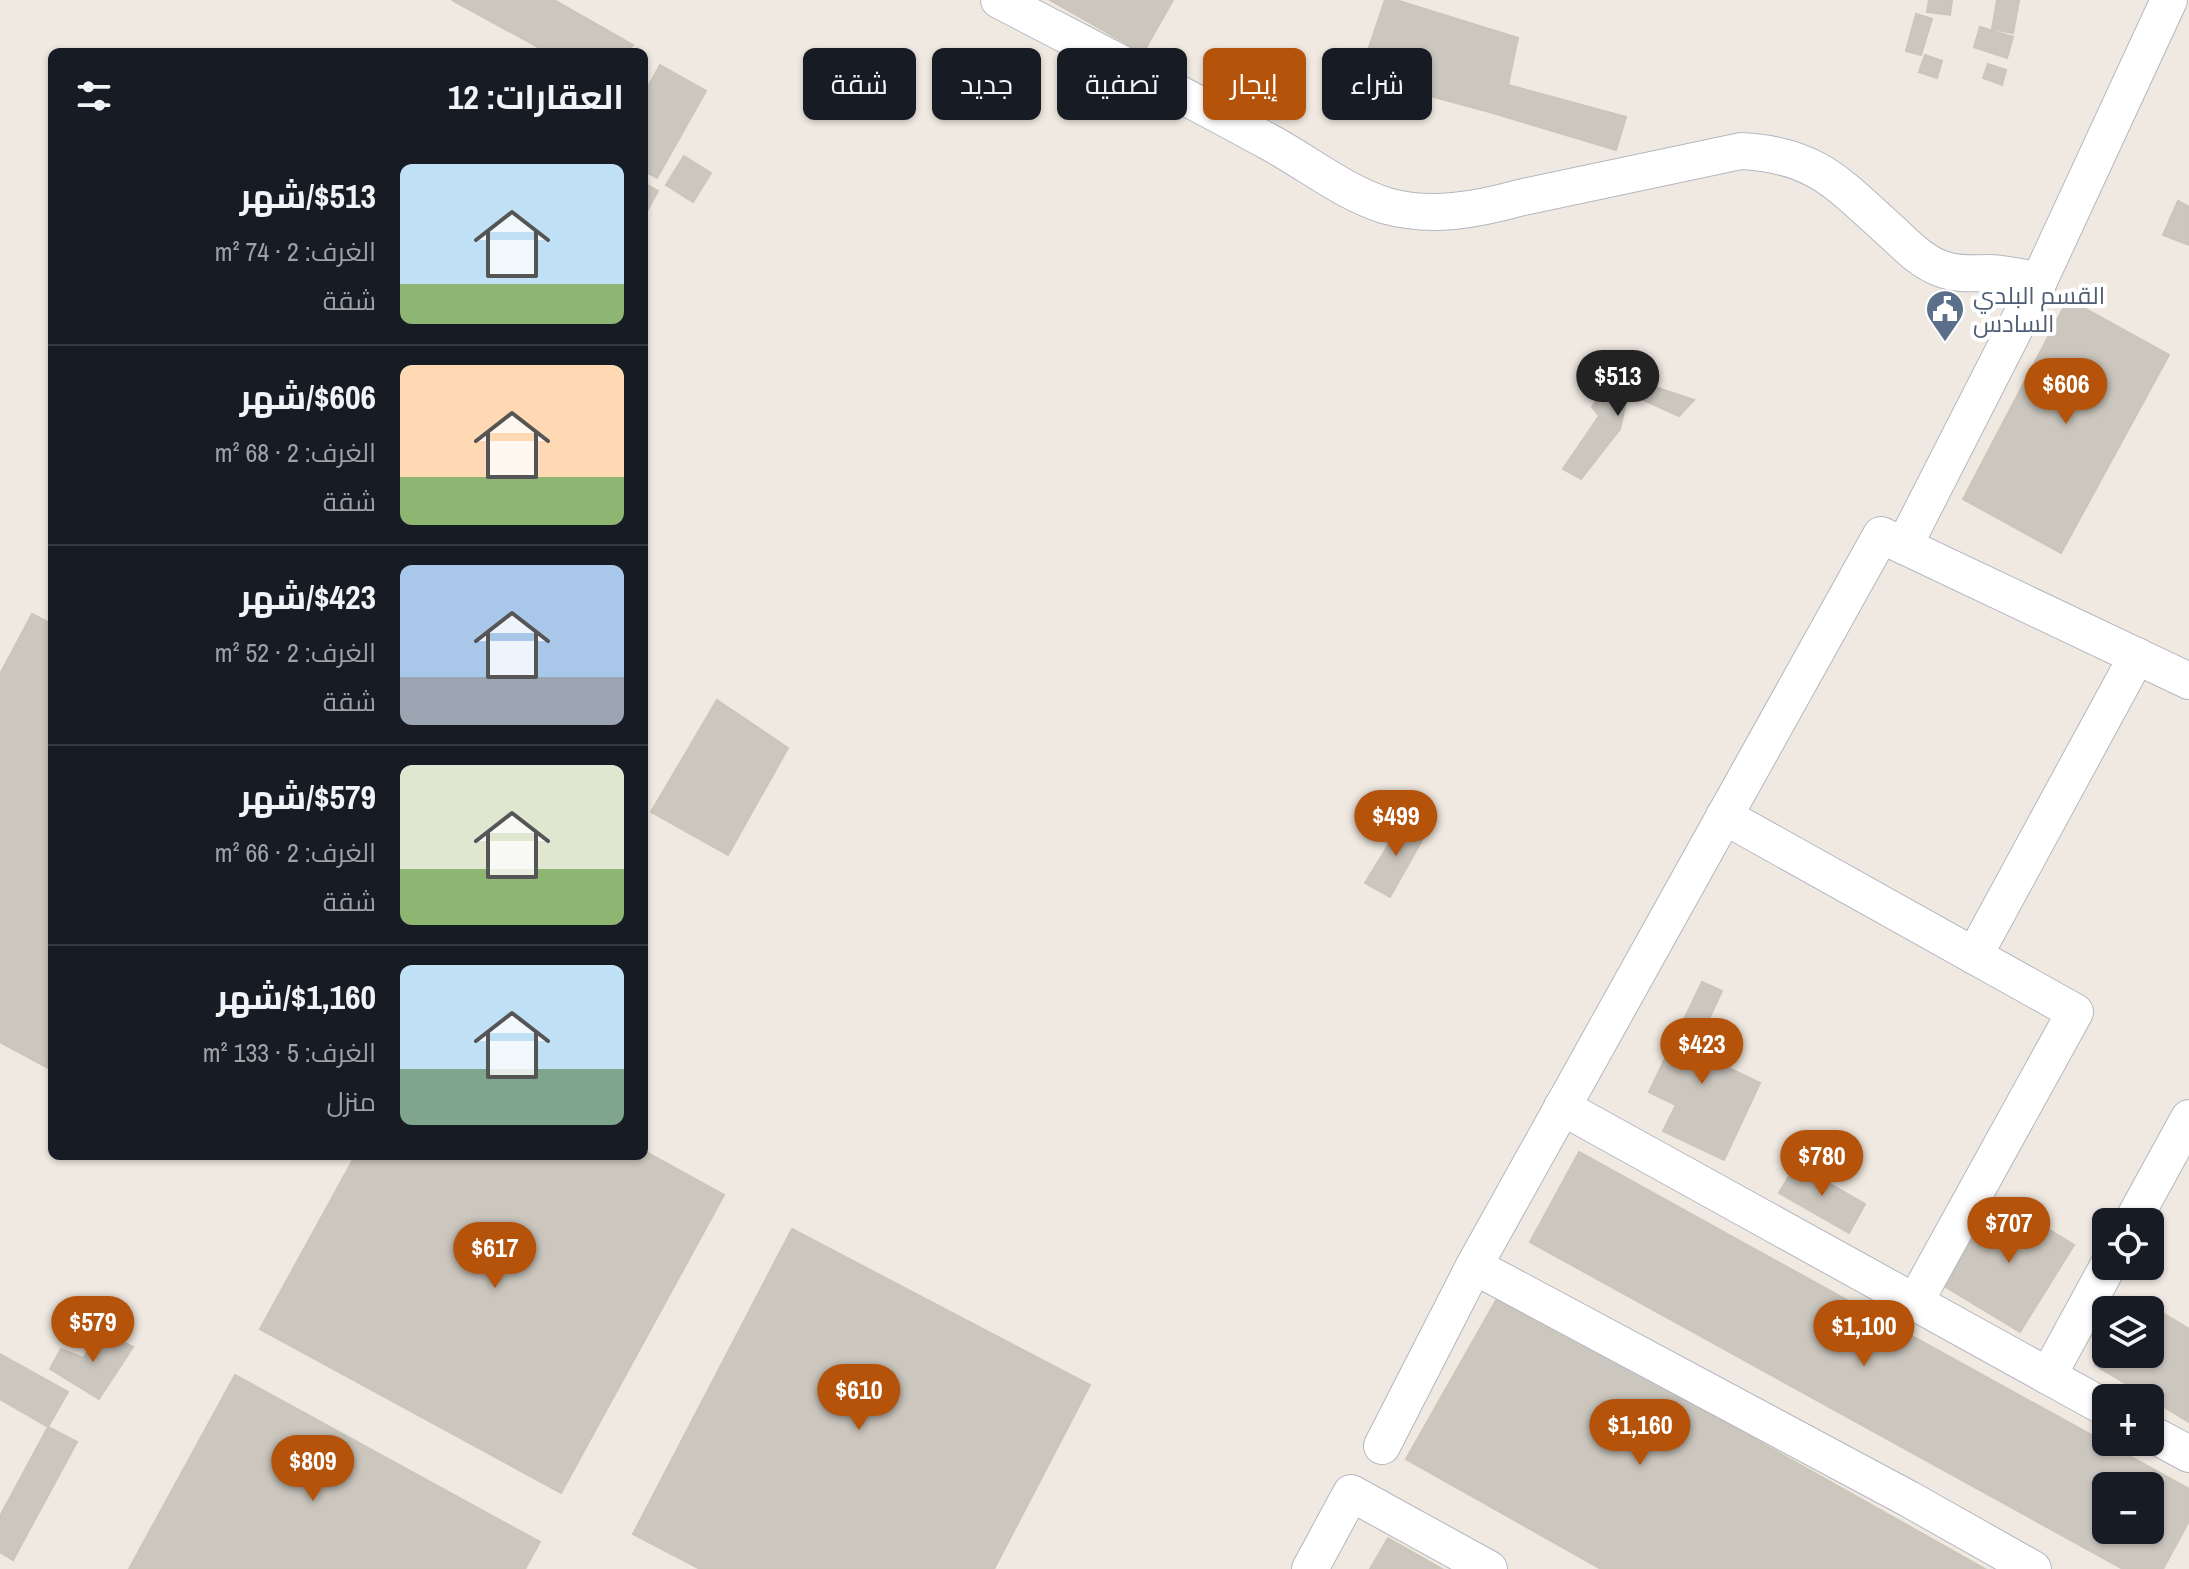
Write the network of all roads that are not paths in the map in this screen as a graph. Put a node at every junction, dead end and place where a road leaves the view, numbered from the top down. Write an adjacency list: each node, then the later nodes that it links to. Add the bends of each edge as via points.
1 (999, 0): 3 (street, via 1387,206 1420,212 1486,208 1741,151 1765,152 1833,179 1921,259 1942,270)
2 (2169, 0): 3 (street)
3 (2039, 281): 4 (street)
4 (1904, 546): 5 (street); 7 (street, via 1881,535)
5 (2137, 656): 6 (street); 8 (street)
6 (2189, 681)
7 (1724, 816): 8 (street); 9 (street)
8 (1974, 956): 14 (street, via 2075,1012)
9 (1562, 1107): 12 (street); 14 (street)
10 (2189, 1118): 11 (street)
11 (2140, 1208)
12 (1474, 1266): 18 (street); 22 (street)
13 (2100, 1280): 15 (street)
14 (1915, 1302): 15 (street)
15 (2048, 1376): 16 (street)
16 (2092, 1400)
17 (2164, 1441): 19 (street)
18 (1382, 1446)
19 (2189, 1454)
20 (1310, 1569): 21 (street, via 1351,1493)
21 (1489, 1569)
22 (2033, 1569)

